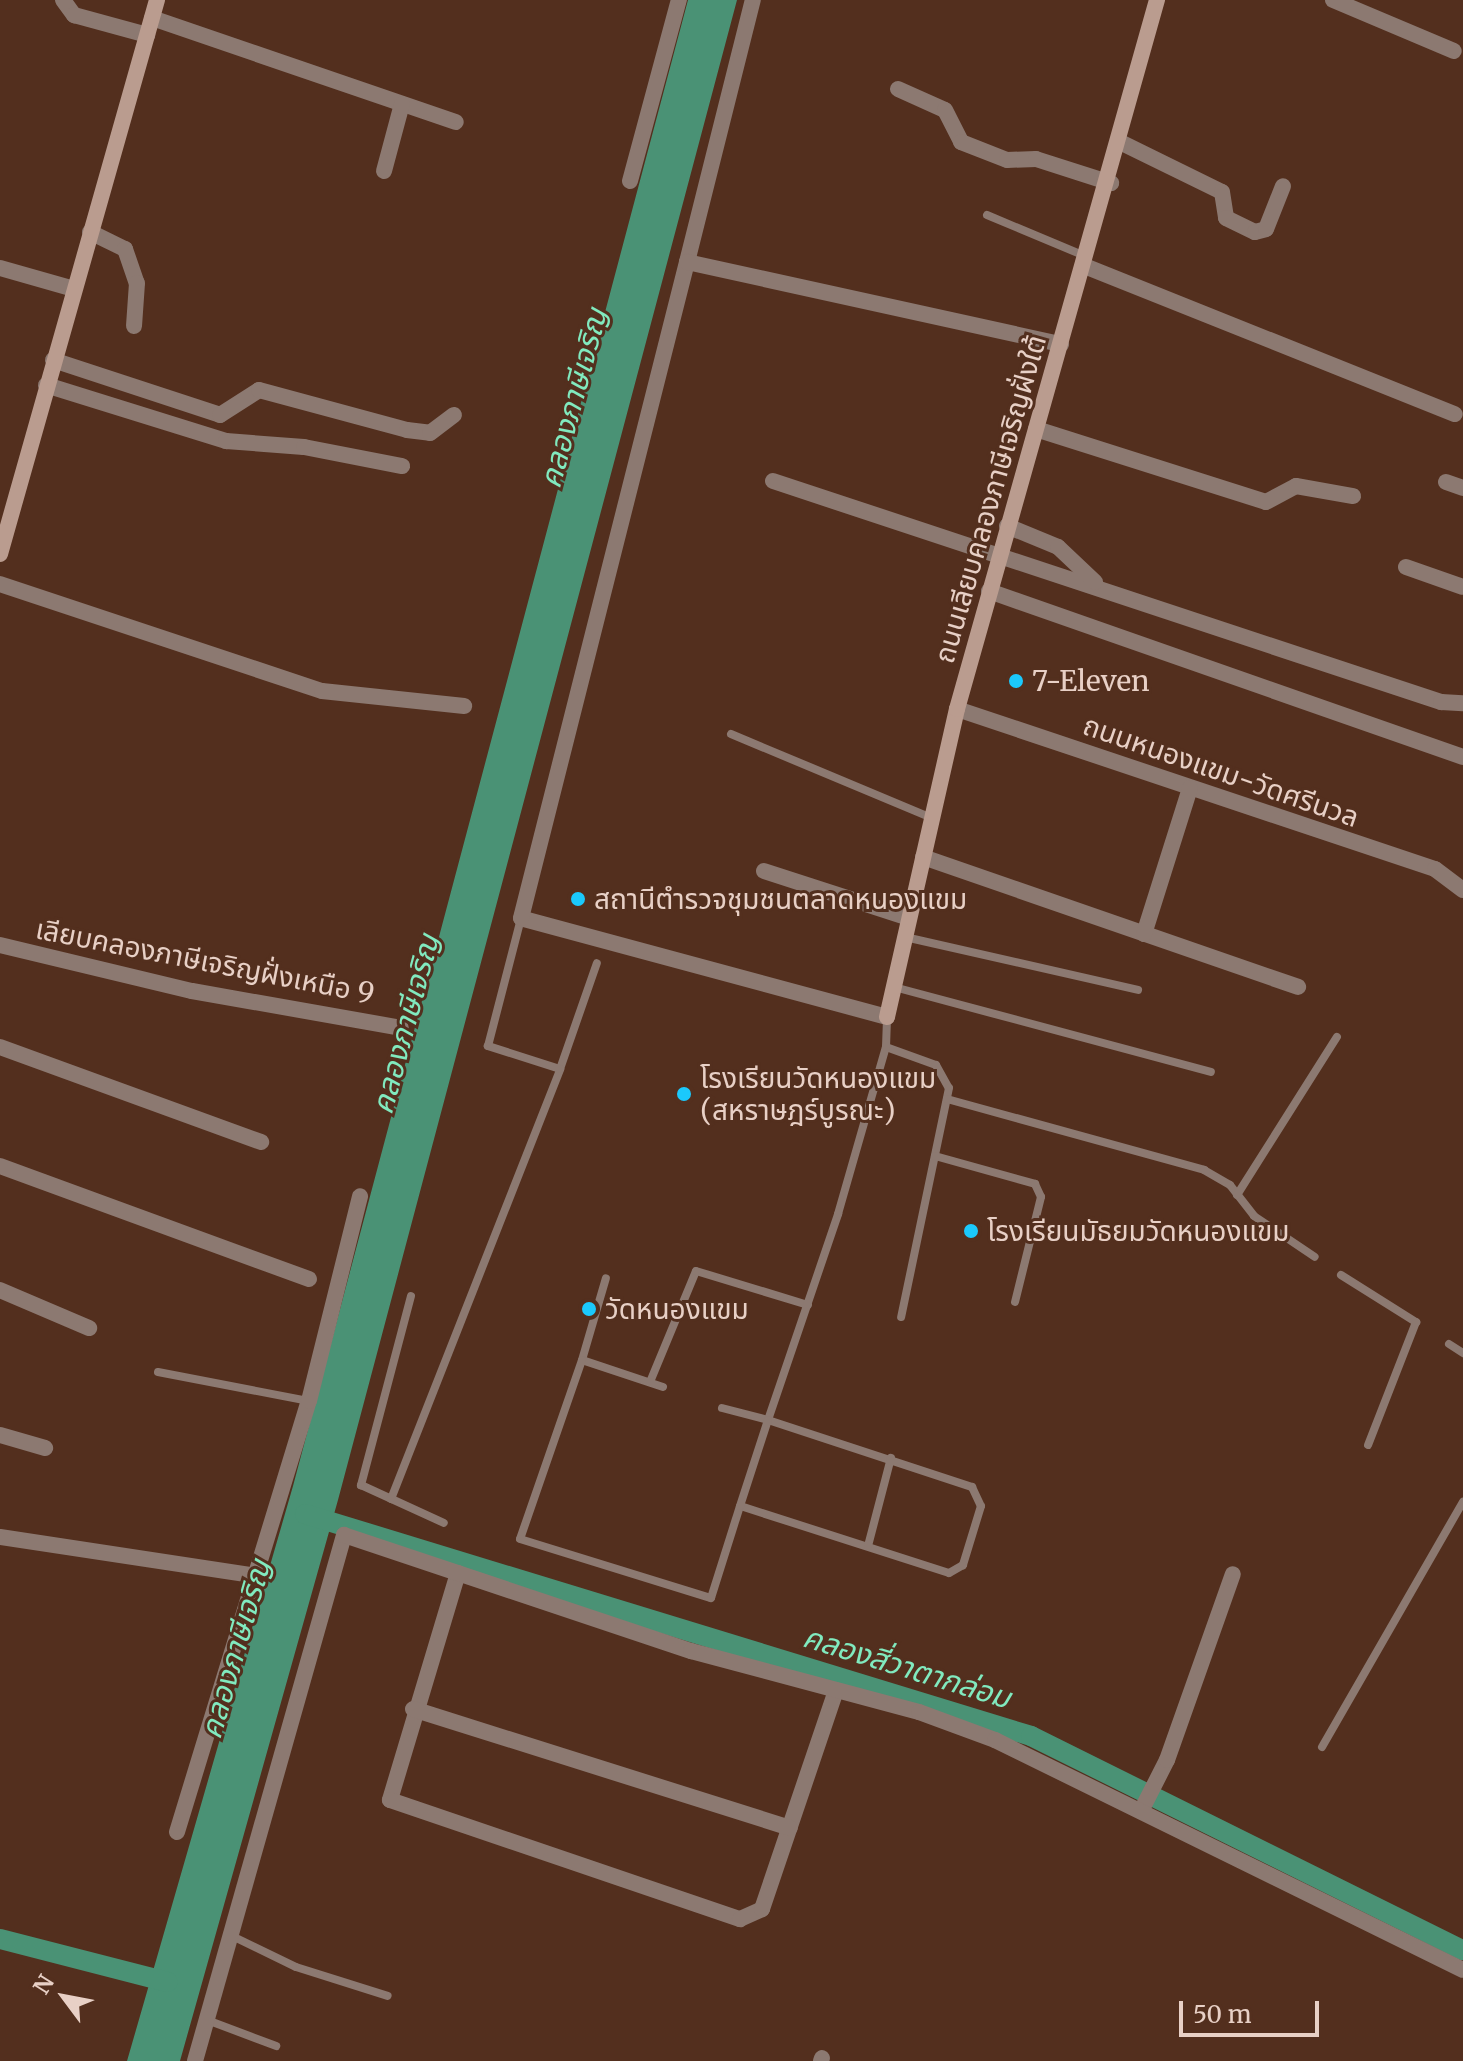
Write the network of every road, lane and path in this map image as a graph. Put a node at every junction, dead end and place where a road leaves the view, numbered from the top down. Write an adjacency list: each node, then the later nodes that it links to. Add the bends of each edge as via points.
1 (63, 0): 8 (street, via 74,15)
2 (157, 0): 7 (street)
3 (679, 0): 15 (street)
4 (753, 0): 20 (street)
5 (1157, 0): 13 (street, ถนนเลียบคลองภาษีเจริญฝั่งใต้)
6 (1333, 0): 9 (street)
7 (152, 18): 8 (street); 11 (street)
8 (147, 35): 19 (street)
9 (1454, 51)
10 (898, 89): 16 (street, via 945,110 961,142 1007,160 1036,159)
11 (402, 104): 12 (street); 14 (street)
12 (456, 122)
13 (1122, 143): 16 (street, ถนนเลียบคลองภาษีเจริญฝั่งใต้); 17 (street, via 1222,192 1226,218 1255,232 1266,229)
14 (384, 171)
15 (630, 181)
16 (1111, 183): 21 (street, ถนนเลียบคลองภาษีเจริญฝั่งใต้)
17 (1283, 186)
18 (987, 215): 21 (lane)
19 (90, 232): 23 (street); 24 (street, via 125,249 137,283)
20 (687, 262): 25 (street); 54 (street)
21 (1088, 262): 25 (street, ถนนเลียบคลองภาษีเจริญฝั่งใต้); 28 (street)
22 (0, 268): 23 (street)
23 (74, 289): 26 (street)
24 (134, 326)
25 (1061, 344): 30 (street, ถนนเลียบคลองภาษีเจริญฝั่งใต้)
26 (53, 360): 27 (street); 29 (street, via 220,415 259,390 430,433)
27 (46, 385): 31 (street, via 226,441 304,447); 38 (street)
28 (1455, 414)
29 (454, 415)
30 (1036, 429): 35 (street, via 1266,502 1296,486); 36 (street, ถนนเลียบคลองภาษีเจริญฝั่งใต้)
31 (402, 466)
32 (773, 481): 37 (street)
33 (1446, 482): 34 (street)
34 (1463, 488)
35 (1353, 496)
36 (1007, 526): 37 (street, ถนนเลียบคลองภาษีเจริญฝั่งใต้); 41 (street, via 1058,547)
37 (1000, 552): 41 (street); 43 (street, ถนนเลียบคลองภาษีเจริญฝั่งใต้)
38 (0, 554)
39 (1406, 567): 42 (street)
40 (0, 584): 45 (street, via 322,691)
41 (1099, 586): 44 (street, via 1441,702)
42 (1463, 587)
43 (989, 591): 46 (street, ถนนเลียบคลองภาษีเจริญฝั่งใต้); 48 (street)
44 (1463, 703)
45 (464, 706)
46 (957, 709): 49 (street, ถนนหนองแขม-วัดศรีนวล); 50 (street, ถนนเลียบคลองภาษีเจริญฝั่งใต้)
47 (731, 734): 50 (lane)
48 (1463, 757)
49 (1190, 788): 53 (street, ถนนหนองแขม-วัดศรีนวล, via 1435,869); 56 (street)
50 (932, 818): 51 (street, ถนนเลียบคลองภาษีเจริญฝั่งใต้)
51 (923, 857): 55 (street, ถนนเลียบคลองภาษีเจริญฝั่งใต้); 56 (street)
52 (764, 871): 55 (street)
53 (1463, 890)
54 (521, 918): 63 (street); 68 (lane, via 488,1046)
55 (909, 918): 57 (street, ถนนเลียบคลองภาษีเจริญฝั่งใต้)
56 (1144, 934): 61 (street)
57 (904, 937): 60 (street, ถนนเลียบคลองภาษีเจริญฝั่งใต้); 62 (lane)
58 (0, 945): 64 (street, เลียบคลองภาษีเจริญฝั่งเหนือ 9, via 192,991)
59 (597, 963): 68 (lane)
60 (893, 987): 63 (street, ถนนเลียบคลองภาษีเจริญฝั่งใต้); 69 (lane)
61 (1298, 987)
62 (1138, 990)
63 (887, 1017): 67 (lane)
64 (401, 1028)
65 (1337, 1037): 74 (lane)
66 (0, 1047): 71 (street)
67 (886, 1047): 70 (lane, via 946,1073); 83 (lane)
68 (560, 1069): 99 (lane)
69 (1211, 1072)
70 (947, 1099): 72 (lane); 74 (lane, via 1161,1153 1204,1170)
71 (261, 1142)
72 (935, 1156): 82 (lane, via 1035,1184 1041,1197); 84 (lane)
73 (0, 1166): 79 (street)
74 (1237, 1195): 76 (lane, via 1254,1216)
75 (360, 1196): 92 (street)
76 (1315, 1257)
77 (1341, 1275): 96 (lane, via 1420,1325)
78 (606, 1278): 88 (lane)
79 (309, 1279)
80 (0, 1290): 85 (street)
81 (411, 1296): 99 (lane, via 361,1485)
82 (1015, 1302)
83 (808, 1305): 90 (lane, via 696,1271); 94 (lane)
84 (901, 1317)
85 (89, 1328)
86 (1449, 1344): 87 (lane)
87 (1463, 1353)
88 (582, 1360): 90 (lane); 101 (lane, via 520,1539 711,1598)
89 (158, 1372): 92 (lane)
90 (650, 1382): 91 (lane)
91 (663, 1387)
92 (309, 1401): 107 (street)
93 (722, 1408): 94 (lane)
94 (768, 1420): 98 (lane); 101 (lane)
95 (0, 1435): 97 (street)
96 (1368, 1445)
97 (45, 1448)
98 (891, 1458): 104 (lane); 104 (lane, via 954,1477 972,1487 981,1506 958,1571)
99 (391, 1499): 102 (lane)
100 (1463, 1502): 110 (lane)
101 (740, 1506): 104 (lane)
102 (444, 1523)
103 (0, 1537): 107 (street)
104 (868, 1546)
105 (458, 1573): 108 (street); 109 (street); 114 (street, via 344,1535)
106 (1233, 1574): 111 (street, via 1167,1760)
107 (258, 1576): 113 (street)
108 (836, 1690): 111 (street, via 995,1740); 112 (street)
109 (413, 1709): 112 (street); 112 (street, via 390,1800 740,1919 762,1909)
110 (1322, 1747)
111 (1141, 1811): 115 (street)
112 (790, 1828)
113 (177, 1832)
114 (230, 1935): 116 (lane, via 296,1967); 117 (street)
115 (1463, 1970)
116 (388, 1996)
117 (206, 2020): 118 (lane); 119 (street)
118 (276, 2046)
119 (195, 2061)

